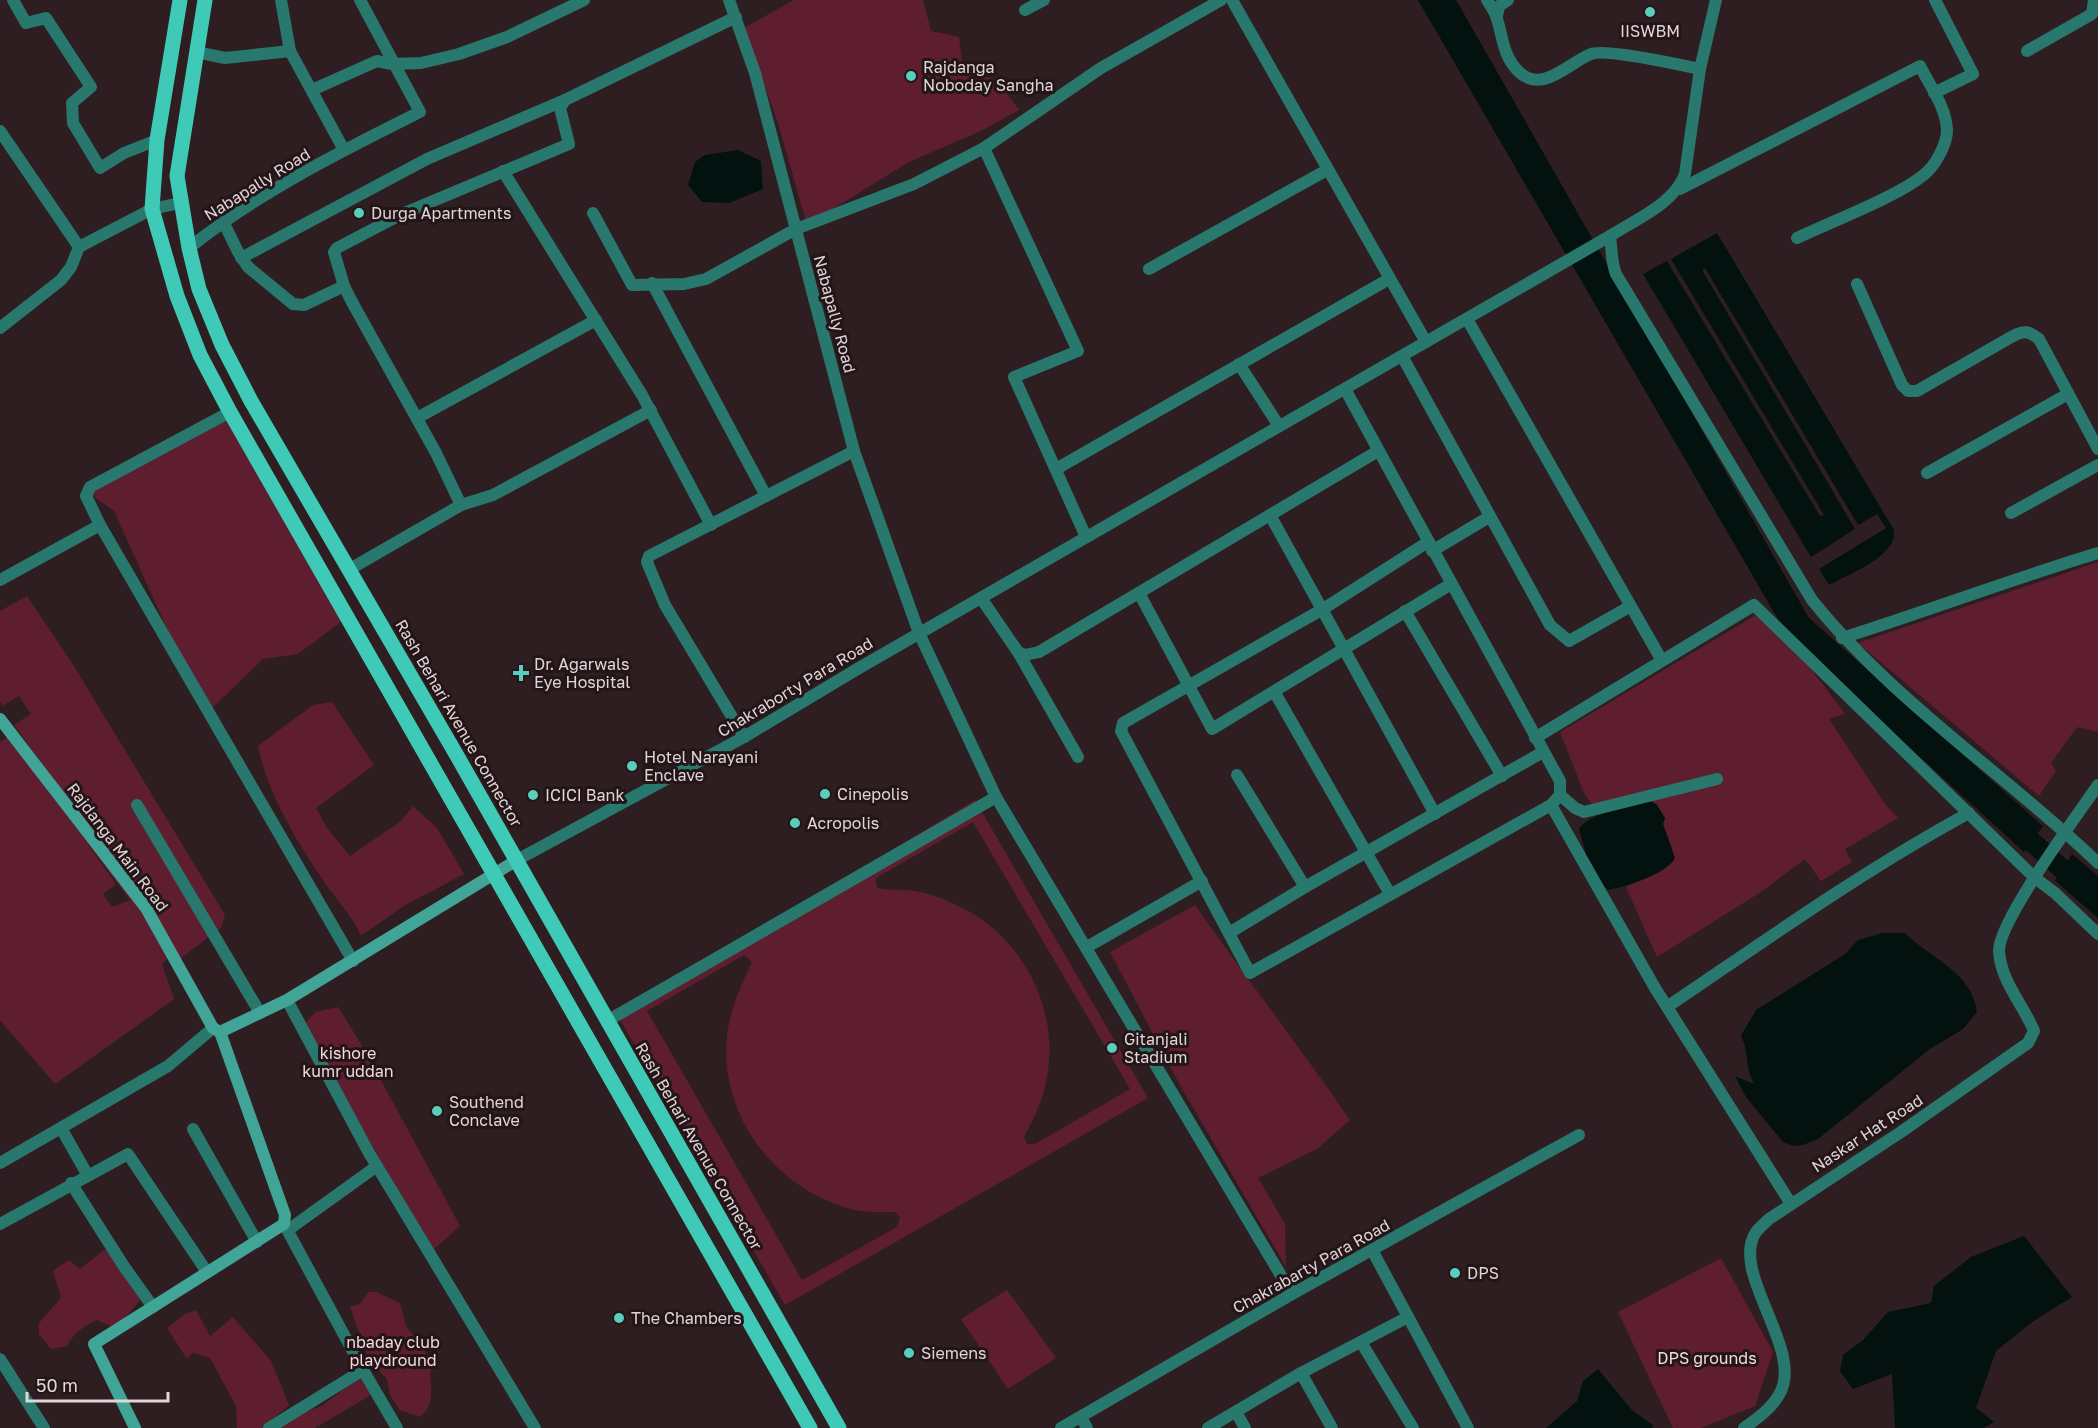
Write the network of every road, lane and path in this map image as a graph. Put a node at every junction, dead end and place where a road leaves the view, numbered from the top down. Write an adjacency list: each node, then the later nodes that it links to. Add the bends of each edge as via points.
1 (13, 0): 28 (street, via 26,23 46,18 91,87 72,103 73,123 100,168)
2 (180, 0): 28 (main road)
3 (205, 0): 21 (main road, Rash Behari Avenue Connector)
4 (281, 0): 19 (street)
5 (360, 0): 22 (street)
6 (584, 0): 22 (street, via 507,37 459,54 422,63)
7 (729, 0): 18 (street, Nabapally Road)
8 (1044, 0): 16 (street)
9 (1221, 0): 29 (street, via 1101,68)
10 (1232, 0): 31 (street)
11 (1487, 0): 17 (street)
12 (1508, 0): 17 (street, via 1499,6)
13 (1716, 0): 23 (street)
14 (1935, 0): 25 (street, via 1973,74)
15 (2094, 0): 20 (street, via 2092,14)
16 (1025, 10)
17 (1497, 16): 23 (street, via 1507,55 1518,71 1538,81 1593,53)
18 (736, 17): 26 (street); 38 (street, Nabapally Road, via 755,73)
19 (290, 51): 21 (street, via 225,58); 24 (street)
20 (2027, 51)
21 (196, 52): 34 (main road, Rash Behari Avenue Connector, via 177,177)
22 (392, 64): 24 (street, via 377,61); 30 (street, Nabapally Road, via 420,112)
23 (1700, 69): 33 (street)
24 (312, 90): 30 (street)
25 (1934, 93): 33 (street, Chakraborty Para Road, via 1920,66); 40 (street, via 1943,110 1947,131 1938,159 1928,172 1909,185)
26 (565, 100): 32 (street, via 560,108 569,144); 43 (street, via 428,159)
27 (1, 135): 41 (street)
28 (157, 140): 35 (main road)
29 (984, 147): 38 (street, via 914,184); 65 (street, via 1078,351 1014,377)
30 (344, 150): 37 (street, Nabapally Road)
31 (1327, 170): 44 (street); 45 (street)
32 (503, 171): 48 (street, via 402,214 337,248 334,255); 50 (street)
33 (1680, 189): 39 (street, Chakraborty Para Road)
34 (180, 203): 35 (street); 42 (main road, Rash Behari Avenue Connector)
35 (152, 209): 41 (street); 58 (main road, via 177,296 200,355)
36 (593, 213): 46 (street, via 632,285)
37 (223, 221): 42 (street, Nabapally Road); 43 (street)
38 (796, 229): 46 (street, via 706,279 684,284); 62 (street, Nabapally Road)
39 (1610, 236): 49 (street, Chakraborty Para Road); 86 (street, via 1610,260 1616,274 1789,565)
40 (1797, 238)
41 (79, 247): 51 (street, via 61,280)
42 (189, 248): 77 (main road, Rash Behari Avenue Connector, via 199,289 222,345)
43 (242, 258): 48 (street, via 282,297 298,306)
44 (1149, 269)
45 (1389, 279): 52 (street); 54 (street)
46 (652, 283): 67 (street)
47 (1857, 284): 56 (street, via 1908,391 1917,391 2023,331 2039,339)
48 (344, 286): 59 (street)
49 (1467, 319): 52 (street, Chakraborty Para Road); 82 (street)
50 (596, 320): 57 (street); 59 (street)
51 (0, 328)
52 (1426, 342): 53 (street, Chakraborty Para Road)
53 (1402, 356): 55 (street, Chakraborty Para Road); 71 (street)
54 (1239, 364): 60 (street); 65 (street)
55 (1344, 389): 60 (street, Chakraborty Para Road); 63 (street)
56 (2068, 394): 61 (street); 66 (street)
57 (651, 411): 68 (street, via 493,495); 73 (street)
58 (230, 412): 72 (street, via 90,487 86,496); 113 (main road)
59 (417, 418): 68 (street)
60 (1279, 426): 74 (street, Chakraborty Para Road)
61 (2098, 450)
62 (854, 451): 67 (street); 85 (street, Nabapally Road)
63 (1378, 451): 70 (street); 75 (street)
64 (2098, 465): 69 (street)
65 (1056, 469): 74 (street)
66 (1927, 473)
67 (766, 496): 73 (street)
68 (461, 505): 77 (street)
69 (2011, 513)
70 (1270, 515): 80 (street); 83 (street)
71 (1489, 517): 75 (street); 82 (street, via 1550,625 1561,637 1569,641 1581,636)
72 (100, 525): 78 (street); 120 (street)
73 (711, 525): 94 (street, via 656,552 647,562 665,605)
74 (1086, 537): 81 (street, Chakraborty Para Road)
75 (1430, 546): 79 (street); 83 (street)
76 (2098, 553): 86 (street)
77 (350, 568): 110 (main road, Rash Behari Avenue Connector)
78 (0, 580)
79 (1451, 584): 84 (street); 95 (street)
80 (1139, 592): 88 (street, via 1039,652); 90 (street)
81 (981, 598): 85 (street, Chakraborty Para Road); 88 (street)
82 (1629, 607): 89 (street)
83 (1323, 609): 87 (street); 90 (street)
84 (1405, 611): 87 (street); 99 (street)
85 (919, 633): 94 (street, Chakraborty Para Road); 103 (street, Nabapally Road)
86 (1842, 638): 108 (street)
87 (1345, 648): 91 (street); 107 (street)
88 (1018, 652): 97 (street)
89 (1661, 659): 95 (street); 106 (street, via 1754,605)
90 (1188, 686): 91 (street, via 1212,729); 114 (street, via 1123,723 1121,731)
91 (1275, 693): 109 (street)
92 (0, 719): 93 (street, Rajdanga Main Road)
93 (4, 735): 125 (street, Rajdanga Main Road, via 146,908)
94 (744, 737): 110 (street, Chakraborty Para Road)
95 (1535, 738): 96 (street)
96 (1543, 752): 99 (street); 102 (street, via 1560,781)
97 (1078, 757)
98 (1237, 775): 115 (street)
99 (1502, 776): 107 (street)
100 (1717, 779): 102 (street, via 1584,812)
101 (2098, 785): 108 (street)
102 (1560, 795): 105 (street)
103 (996, 797): 119 (street, Nabapally Road); 124 (street)
104 (137, 805): 123 (street)
105 (1551, 805): 116 (street); 122 (street)
106 (1969, 813): 112 (street); 122 (street, via 1905,848)
107 (1435, 814): 109 (street)
108 (2061, 838): 111 (street); 112 (street)
109 (1366, 854): 115 (street); 116 (street)
110 (517, 860): 113 (street); 124 (main road, Rash Behari Avenue Connector)
111 (2098, 863)
112 (2038, 873): 118 (street); 133 (street, Naskar Hat Road, via 2007,925 1999,949 2005,980 2034,1031 2028,1043)
113 (494, 874): 120 (street); 154 (main road)
114 (1202, 881): 117 (street); 119 (street)
115 (1305, 887): 117 (street)
116 (1390, 894): 117 (street, via 1250,973)
117 (1229, 933)
118 (2098, 934)
119 (1087, 947): 139 (street, Nabapally Road)
120 (353, 961): 121 (street)
121 (287, 1000): 123 (street); 130 (street)
122 (1667, 1007): 133 (street)
123 (260, 1013): 125 (street)
124 (607, 1021): 155 (main road, Rash Behari Avenue Connector)
125 (217, 1030): 126 (street, via 168,1066); 135 (street, Rajdanga Main Road, via 285,1215)
126 (61, 1128): 129 (street); 131 (street)
127 (193, 1129): 136 (street)
128 (1579, 1136): 137 (street, Chakrabarty Para Road)
129 (0, 1163)
130 (377, 1166): 135 (street); 153 (street)
131 (87, 1174): 132 (street); 138 (street, via 128,1154)
132 (71, 1183): 134 (street); 140 (street)
133 (1791, 1204): 162 (street, Naskar Hat Road, via 1769,1219 1756,1233 1751,1246 1752,1269 1786,1375 1781,1392 1766,1412)
134 (0, 1224)
135 (286, 1227): 136 (street); 144 (street)
136 (257, 1242): 138 (street)
137 (1372, 1250): 139 (street, Chakrabarty Para Road); 141 (street)
138 (207, 1272): 140 (street)
139 (1292, 1294): 148 (street, Chakrabarty Para Road)
140 (153, 1307): 150 (street, via 93,1344)
141 (1408, 1317): 142 (street); 161 (street)
142 (1361, 1342): 146 (street); 160 (street)
143 (0, 1359): 145 (street)
144 (363, 1370): 151 (street); 152 (street)
145 (4, 1373): 149 (street)
146 (1302, 1373): 147 (street); 159 (street)
147 (1236, 1412): 157 (street); 158 (street)
148 (1084, 1422): 156 (street, Chakrabarty Para Road)
149 (44, 1428)
150 (135, 1428)
151 (269, 1428)
152 (397, 1428)
153 (535, 1428)
154 (810, 1428)
155 (839, 1428)
156 (1061, 1428)
157 (1208, 1428)
158 (1245, 1428)
159 (1332, 1428)
160 (1413, 1428)
161 (1468, 1428)
162 (1744, 1428)

